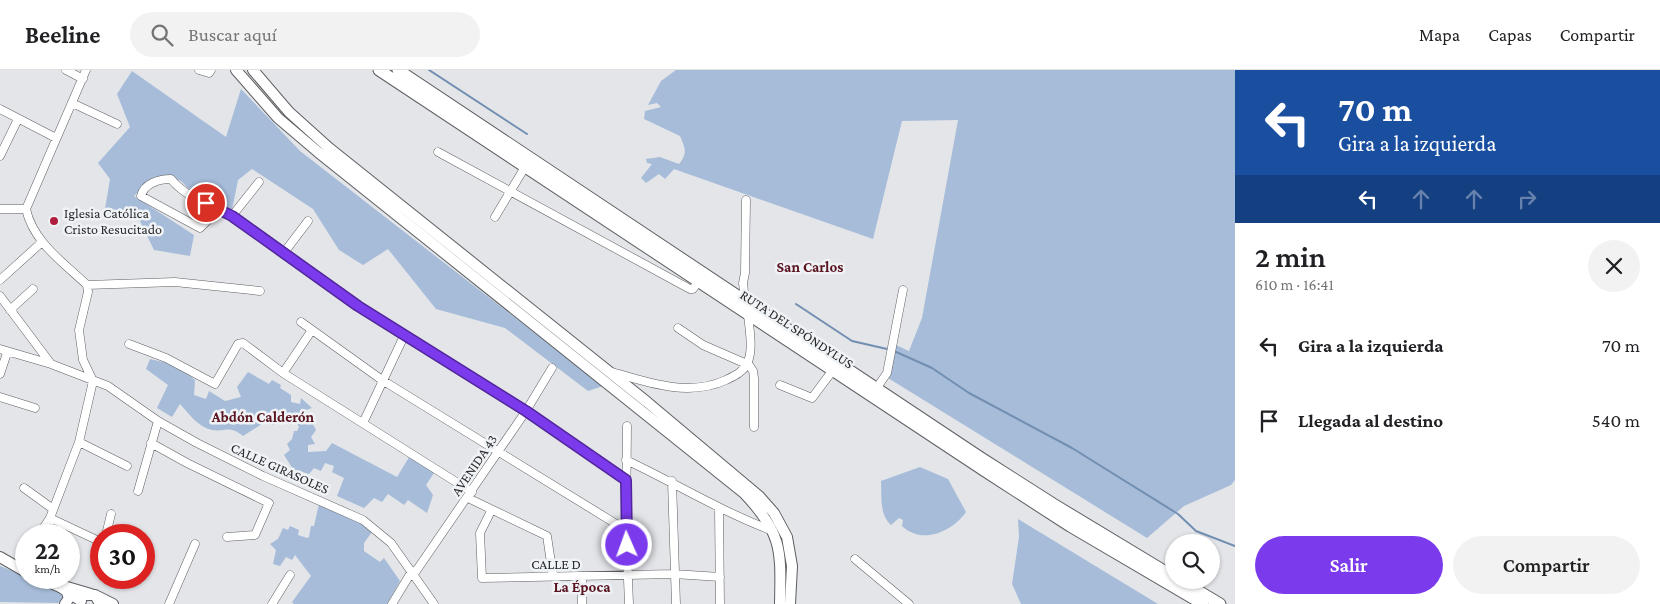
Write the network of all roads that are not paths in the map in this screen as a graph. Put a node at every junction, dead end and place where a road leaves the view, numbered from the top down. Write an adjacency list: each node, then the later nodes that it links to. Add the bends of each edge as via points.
1 (66, 70): 9 (street)
2 (86, 70): 9 (street)
3 (199, 70): 4 (street, via 209,73)
4 (211, 70)
5 (236, 70): 81 (main road, via 278,118 737,488 758,508)
6 (253, 70): 49 (main road, via 289,112 317,138)
7 (379, 70): 17 (highway, RUTA DEL SPÓNDYLUS)
8 (398, 70): 36 (highway, RUTA DEL SPÓNDYLUS)
9 (83, 79): 10 (street)
10 (72, 104): 13 (street); 14 (street)
11 (0, 109): 12 (street)
12 (18, 119): 14 (street); 16 (street)
13 (116, 124)
14 (56, 138): 22 (street)
15 (438, 152): 19 (street)
16 (0, 156)
17 (524, 167): 19 (street); 30 (highway, RUTA DEL SPÓNDYLUS)
18 (259, 182): 24 (street)
19 (510, 192): 25 (street); 30 (street, via 690,289)
20 (746, 200): 36 (street)
21 (0, 209): 22 (street)
22 (26, 209): 27 (street, via 28,220)
23 (219, 209): 23 (street, via 176,186 171,180 162,179 147,186 140,196 200,228); 24 (street)
24 (232, 216): 28 (street)
25 (495, 217)
26 (308, 221): 28 (street)
27 (42, 242): 29 (street); 31 (street)
28 (283, 254): 42 (street)
29 (0, 280)
30 (698, 282): 38 (highway, RUTA DEL SPÓNDYLUS)
31 (87, 285): 34 (street, via 175,282); 53 (street, via 79,330 84,360)
32 (33, 289): 37 (street)
33 (903, 290): 55 (street, via 887,373)
34 (260, 291)
35 (0, 296): 37 (street)
36 (745, 301): 55 (highway, RUTA DEL SPÓNDYLUS)
37 (10, 310): 45 (street)
38 (748, 314): 46 (street); 48 (highway, RUTA DEL SPÓNDYLUS)
39 (301, 322): 41 (street)
40 (678, 328): 46 (street, via 703,345)
41 (312, 330): 50 (street); 52 (street)
42 (404, 336): 52 (street); 58 (street)
43 (128, 344): 50 (street, via 166,358 215,384 241,343)
44 (4, 351): 45 (street, CALLE GIRASOLES); 51 (street)
45 (51, 364): 53 (street, CALLE GIRASOLES)
46 (747, 364): 49 (street, via 729,379 695,388 670,387); 62 (street, via 754,371)
47 (552, 368): 58 (street, AVENIDA 43)
48 (833, 370): 54 (street, via 812,398); 114 (highway, RUTA DEL SPÓNDYLUS, via 1070,526)
49 (608, 371): 112 (main road, via 744,481 764,501 787,537 792,566)
50 (283, 373): 60 (street)
51 (0, 374)
52 (382, 380): 60 (street); 65 (street)
53 (93, 381): 59 (street, CALLE GIRASOLES, via 113,389); 63 (street)
54 (780, 385)
55 (876, 388): 88 (highway, RUTA DEL SPÓNDYLUS, via 1053,504)
56 (0, 397): 57 (street)
57 (36, 408)
58 (526, 411): 65 (street, AVENIDA 43); 68 (street)
59 (158, 421): 64 (street); 89 (street, CALLE GIRASOLES, via 263,476 364,520 391,542)
60 (363, 423): 72 (street)
61 (627, 426): 66 (street)
62 (754, 427)
63 (79, 442): 67 (street); 74 (street)
64 (151, 443): 71 (street); 83 (street, via 270,503 255,535)
65 (499, 451): 72 (street, AVENIDA 43); 80 (street)
66 (626, 460): 68 (street); 69 (street)
67 (127, 466)
68 (626, 480): 80 (street)
69 (672, 481): 73 (street); 91 (street)
70 (24, 488): 74 (street)
71 (138, 492)
72 (470, 495): 75 (street); 89 (street, AVENIDA 43)
73 (719, 508): 81 (street); 94 (street)
74 (54, 509): 77 (street)
75 (491, 511): 92 (street, via 547,536); 92 (street, CALLE D, via 480,533 482,578)
76 (111, 514): 79 (street)
77 (50, 518): 78 (street); 82 (street)
78 (46, 524)
79 (109, 524)
80 (626, 530): 93 (street)
81 (774, 531): 111 (main road, via 780,548)
82 (90, 537)
83 (227, 537)
84 (195, 544): 103 (street)
85 (0, 557): 87 (main road)
86 (855, 559): 113 (street)
87 (15, 565)
88 (1165, 572)
89 (413, 573): 105 (street, AVENIDA 43); 106 (street, CALLE GIRASOLES)
90 (290, 574): 104 (street)
91 (674, 574): 93 (street, CALLE D); 94 (street, CALLE D); 109 (street)
92 (553, 576): 95 (street, CALLE D)
93 (628, 576): 95 (street, CALLE D); 108 (street)
94 (720, 576): 110 (street)
95 (582, 577): 107 (street)
96 (71, 589): 99 (main road)
97 (1195, 589): 115 (highway)
98 (66, 590): 100 (main road); 101 (main road, via 69,598)
99 (95, 598): 100 (main road, via 86,595); 102 (main road)
100 (81, 602)
101 (65, 604)
102 (113, 604)
103 (168, 604)
104 (272, 604)
105 (392, 604)
106 (434, 604)
107 (582, 604)
108 (629, 604)
109 (676, 604)
110 (720, 604)
111 (780, 604)
112 (790, 604)
113 (909, 604)
114 (1203, 604)
115 (1220, 604)

